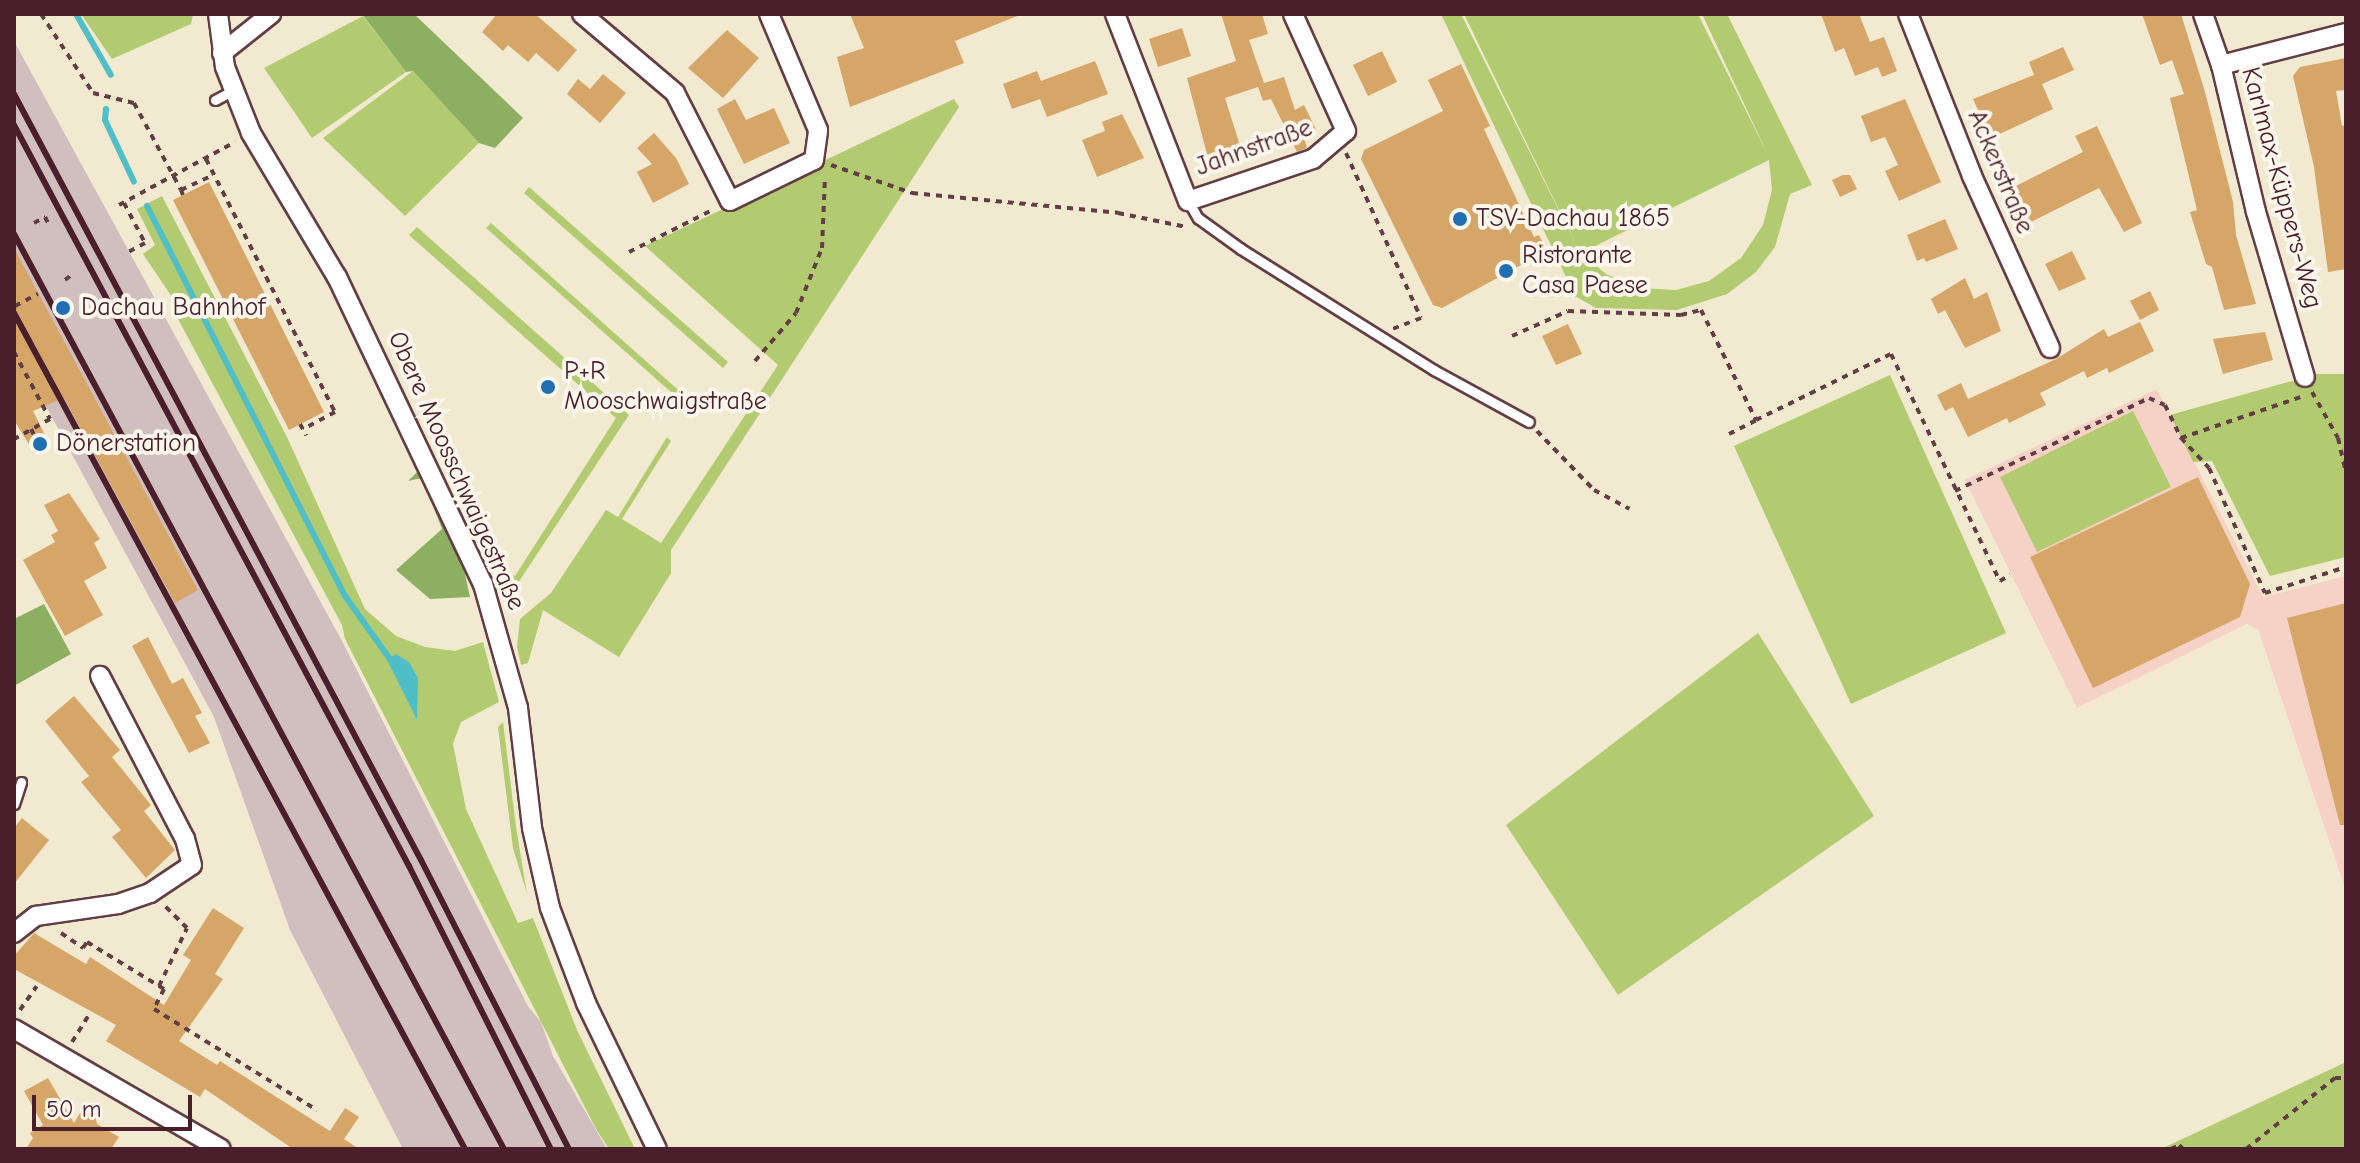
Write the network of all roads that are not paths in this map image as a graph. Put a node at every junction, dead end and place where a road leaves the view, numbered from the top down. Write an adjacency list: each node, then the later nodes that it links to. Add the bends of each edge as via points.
1 (218, 14): 10 (street, Obere Moosschwaigestraße)
2 (582, 14): 3 (street, via 675,93 730,201 814,160 818,130)
3 (769, 14)
4 (1115, 14): 14 (street)
5 (1293, 14): 14 (street, Jahnstraße, via 1346,124 1340,140 1313,159)
6 (1908, 14): 15 (street, Ackerstraße, via 1978,189)
7 (2203, 14): 11 (street, Karlmax-Küppers-Weg)
8 (263, 15): 10 (street)
9 (2346, 33): 11 (street)
10 (222, 53): 12 (street, Obere Moosschwaigestraße)
11 (2221, 65): 16 (street, Karlmax-Küppers-Weg, via 2256,212)
12 (234, 90): 13 (lane); 24 (street, Obere Moosschwaigestraße, via 251,133 337,277 483,584 518,708 532,828 550,908 586,1003)
13 (215, 100)
14 (1188, 201): 17 (lane, via 1206,224 1378,335)
15 (2050, 348)
16 (2309, 385)
17 (1529, 422)
18 (100, 676): 21 (street, via 190,850 192,865 157,889 118,904 36,916)
19 (21, 782): 20 (lane)
20 (14, 804)
21 (14, 933)
22 (14, 1029): 23 (street)
23 (221, 1149)
24 (657, 1149)

